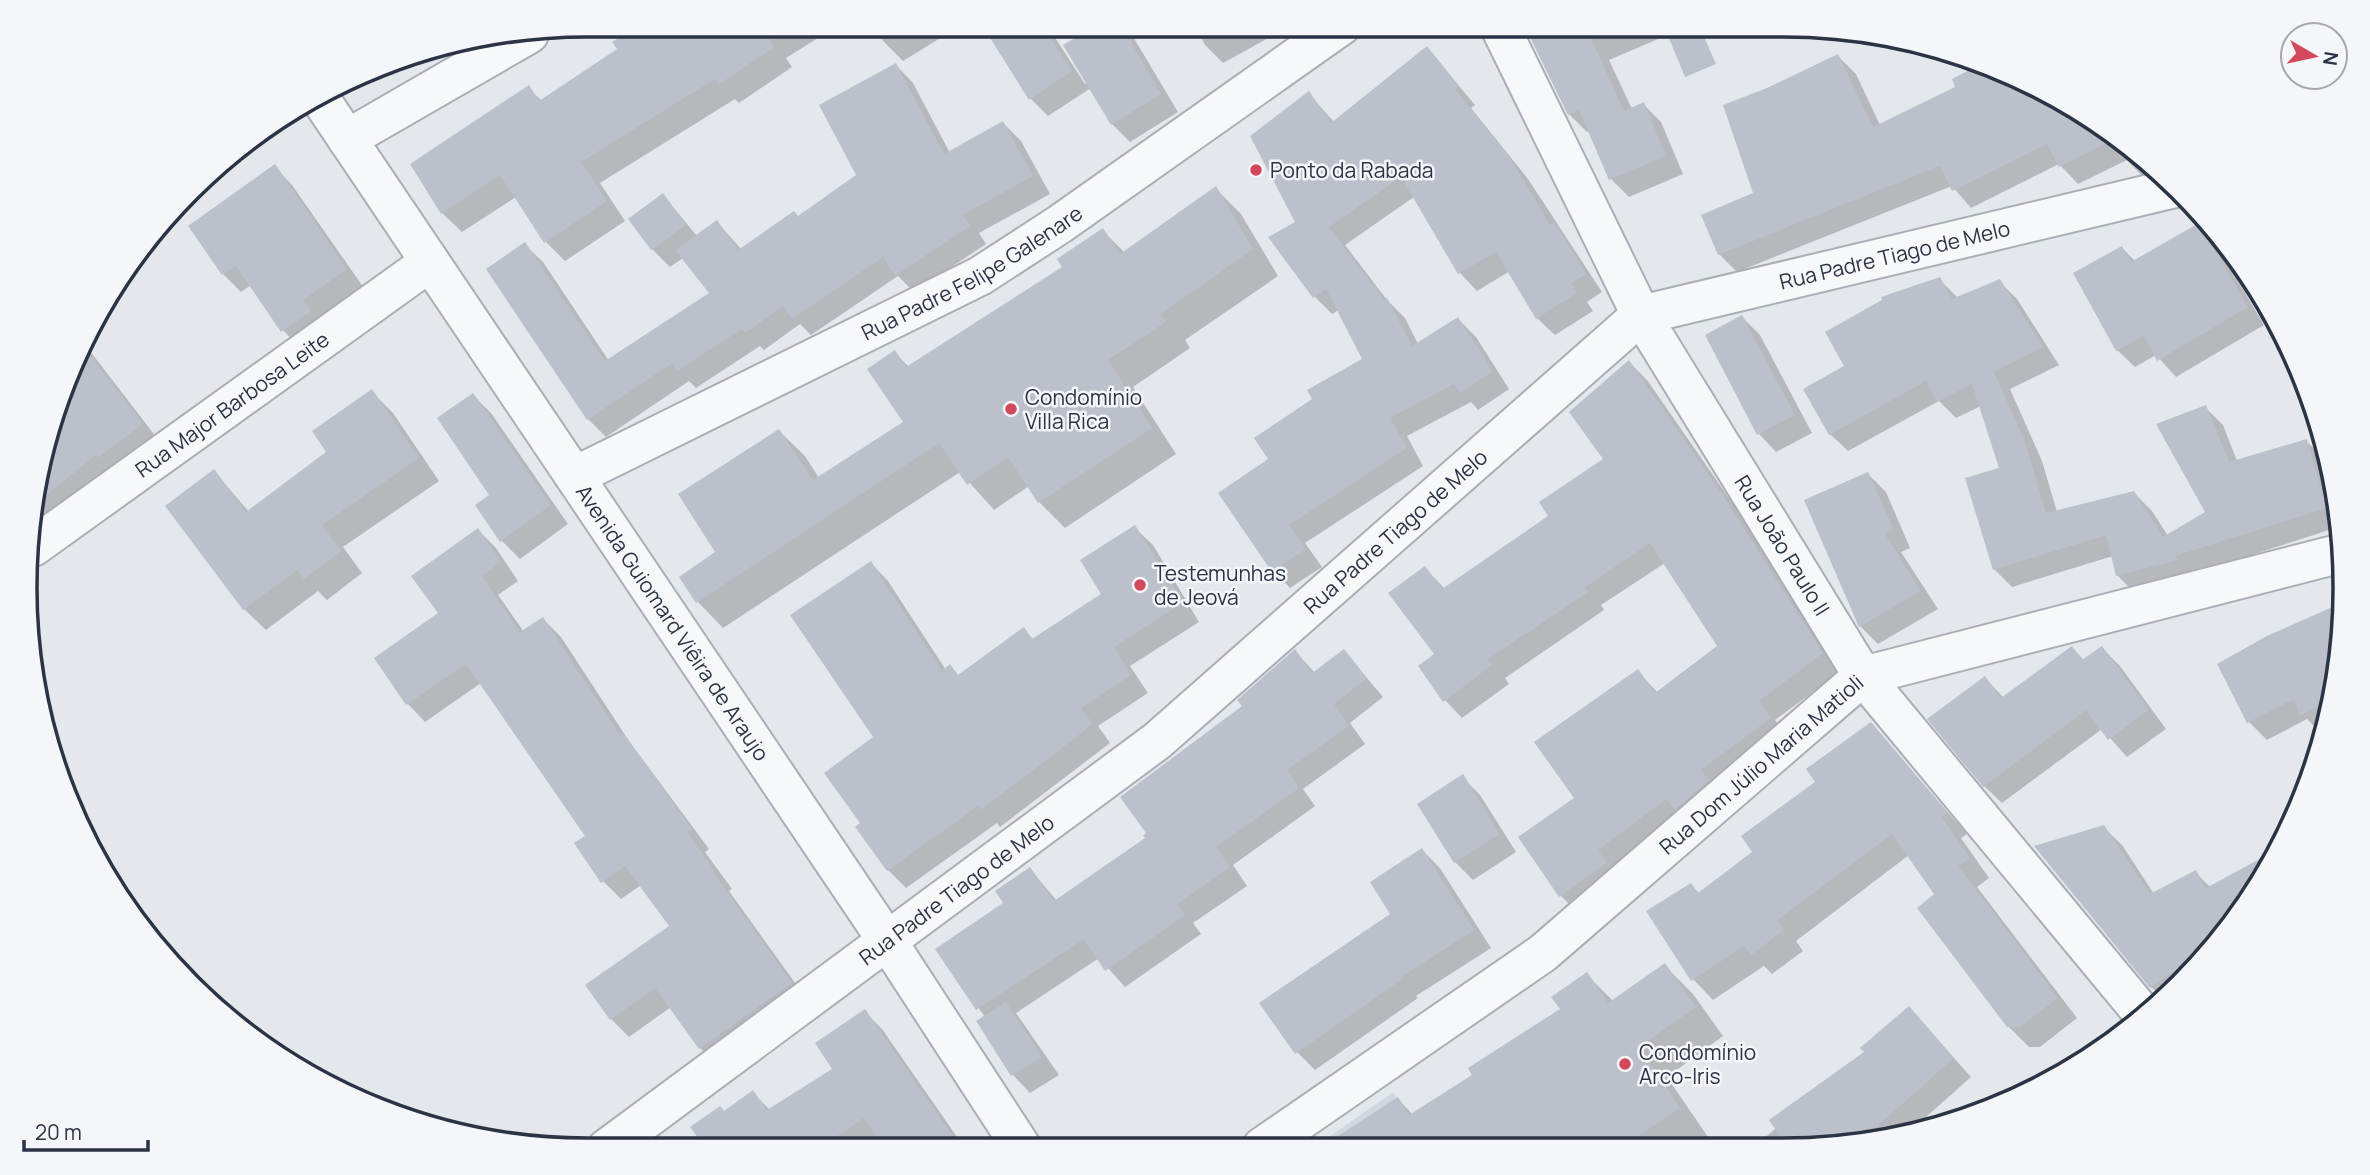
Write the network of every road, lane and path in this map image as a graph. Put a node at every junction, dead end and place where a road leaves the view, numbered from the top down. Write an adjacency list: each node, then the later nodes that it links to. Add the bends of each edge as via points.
1 (1325, 37): 9 (street, Rua Padre Felipe Galenare, via 980,276)
2 (1505, 37): 8 (street, Rua João Paulo II)
3 (517, 41): 5 (street)
4 (324, 105): 5 (street, Avenida Guiomard Viêira de Araujo)
5 (347, 139): 7 (street, Avenida Guiomard Viêira de Araujo)
6 (2164, 191): 8 (street, Rua Padre Tiago de Melo)
7 (430, 262): 9 (street, Avenida Guiomard Viêira de Araujo); 10 (street, Rua Major Barbosa Leite)
8 (1641, 315): 12 (street, Rua João Paulo II); 13 (street, Rua Padre Tiago de Melo, via 1157,741)
9 (575, 476): 13 (street, Avenida Guiomard Viêira de Araujo)
10 (39, 543)
11 (2332, 555): 12 (street, Rua Dom Júlio Maria Matioli)
12 (1863, 676): 14 (street, Rua João Paulo II); 17 (street, Rua Dom Júlio Maria Matioli, via 1543,953)
13 (886, 939): 15 (street, Rua Padre Tiago de Melo); 16 (street, Avenida Guiomard Viêira de Araujo)
14 (2138, 1008)
15 (654, 1135)
16 (1015, 1138)
17 (1275, 1138)

